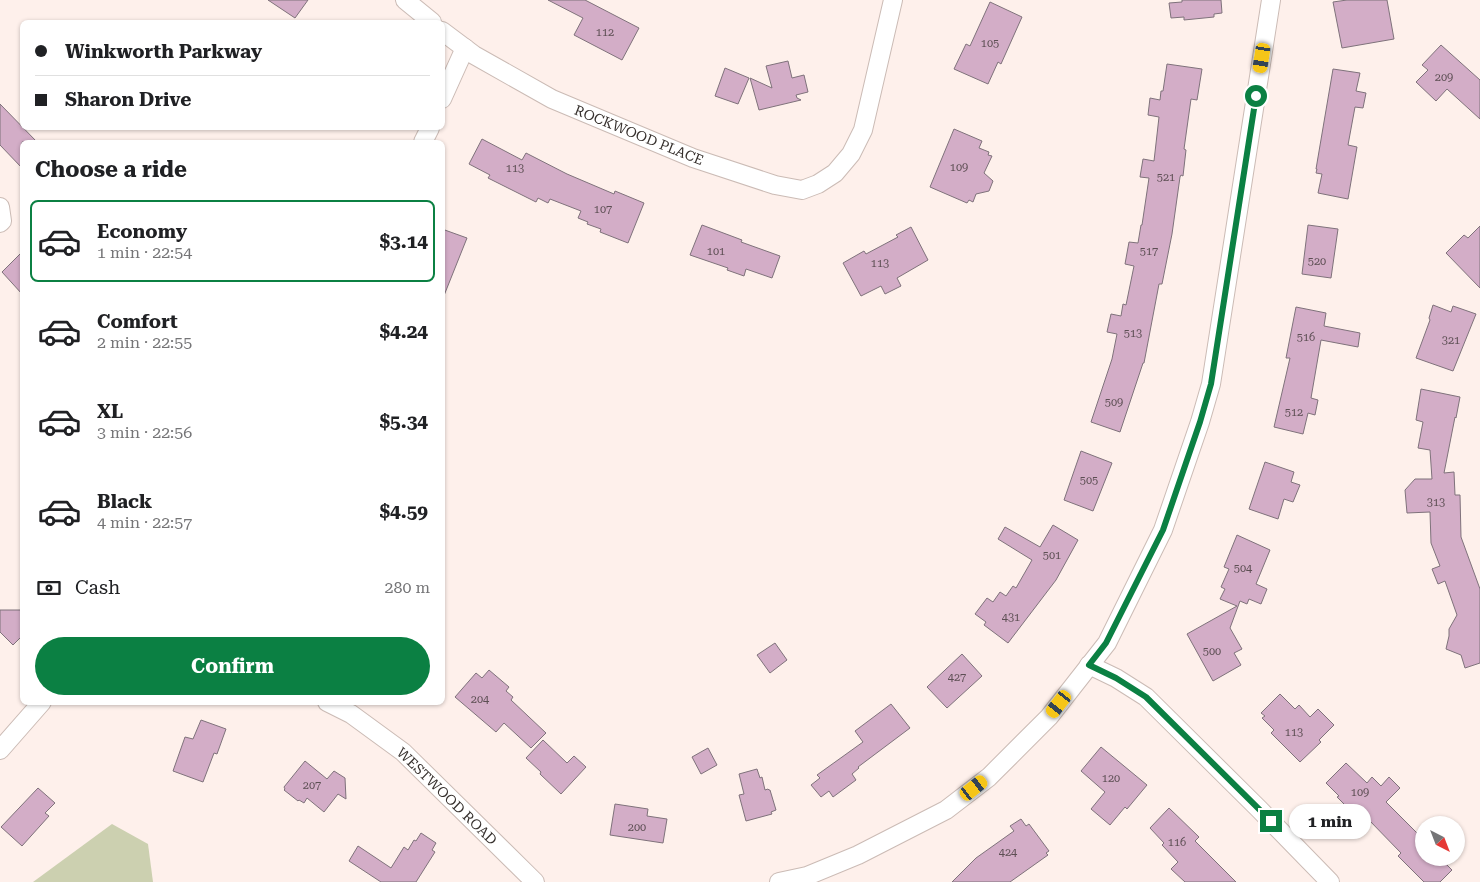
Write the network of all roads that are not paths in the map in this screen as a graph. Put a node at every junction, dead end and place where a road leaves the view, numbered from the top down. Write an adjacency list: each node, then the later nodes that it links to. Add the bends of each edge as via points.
1 (405, 0): 4 (street)
2 (893, 0): 6 (street, ROCKWOOD PLACE, via 864,130 851,154 835,173 802,190 775,185 693,158 552,99)
3 (1271, 0): 10 (street, via 1211,384 1163,530 1106,643)
4 (430, 20)
5 (445, 33): 6 (street, ROCKWOOD PLACE)
6 (465, 48): 7 (street)
7 (445, 92)
8 (0, 207): 9 (street)
9 (0, 223)
10 (1089, 665): 15 (street, via 1049,717 989,777 946,810 858,855 807,876); 16 (street, via 1146,697)
11 (39, 705): 13 (street)
12 (333, 705): 14 (street, WESTWOOD ROAD, via 403,752)
13 (0, 750)
14 (533, 881)
15 (779, 882)
16 (1330, 882)

